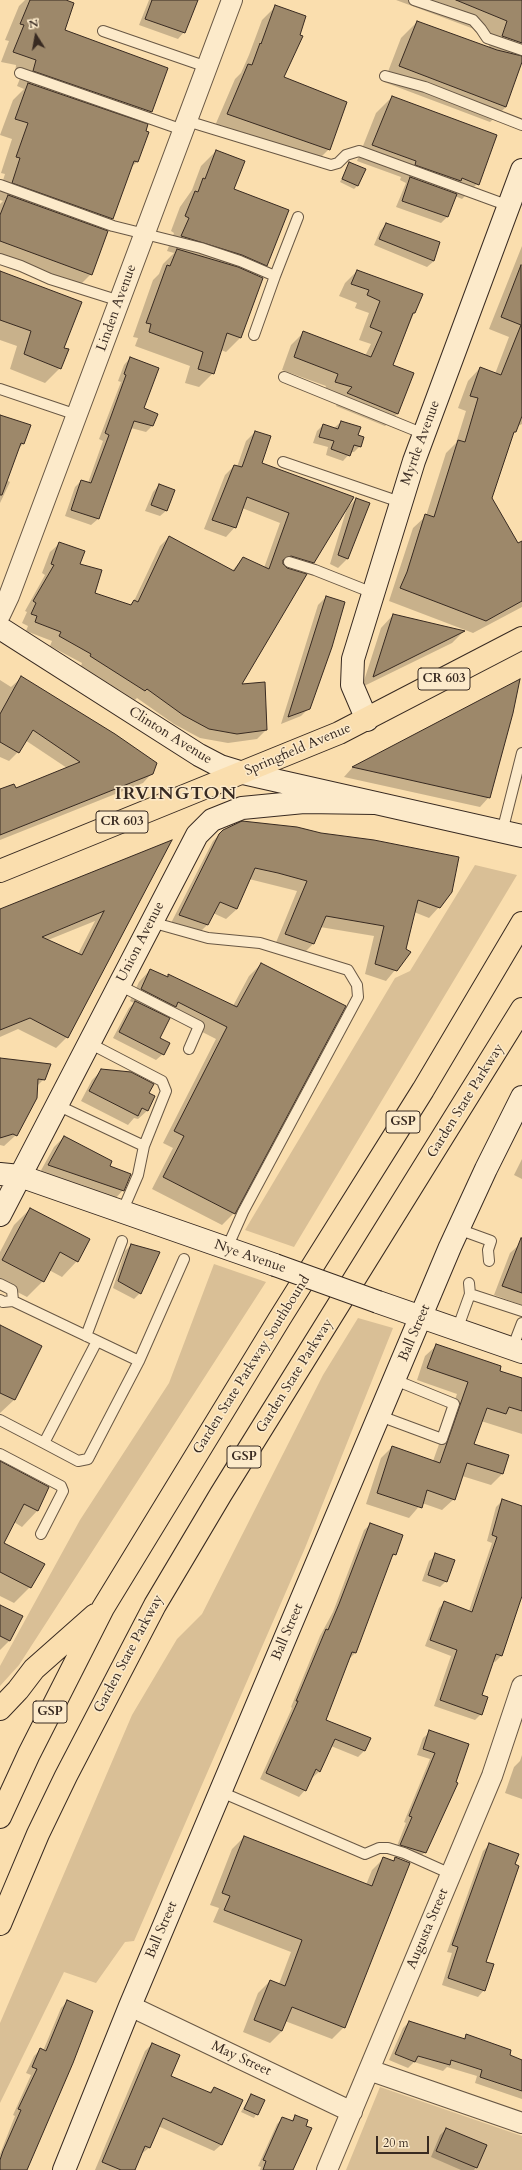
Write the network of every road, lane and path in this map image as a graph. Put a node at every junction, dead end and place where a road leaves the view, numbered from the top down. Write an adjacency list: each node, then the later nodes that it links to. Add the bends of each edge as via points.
1 (232, 0): 5 (street, Linden Avenue)
2 (414, 0): 4 (lane, via 473,20 486,38)
3 (103, 31): 5 (lane)
4 (522, 50)
5 (207, 67): 9 (street, Linden Avenue)
6 (20, 73): 9 (lane)
7 (385, 76): 8 (lane, via 425,87)
8 (522, 125)
9 (185, 126): 12 (lane, via 331,166 346,155 359,151); 14 (street, Linden Avenue)
10 (522, 170): 12 (main road, Myrtle Avenue)
11 (0, 185): 14 (lane, via 33,195 77,214)
12 (509, 206): 22 (main road, Myrtle Avenue)
13 (298, 217): 16 (lane)
14 (145, 234): 16 (lane, via 201,248); 17 (street, Linden Avenue)
15 (0, 259): 17 (lane, via 50,279)
16 (275, 276): 18 (lane)
17 (120, 301): 21 (street, Linden Avenue)
18 (254, 335)
19 (284, 376): 22 (lane)
20 (0, 389): 21 (lane)
21 (77, 415): 27 (street, Linden Avenue)
22 (424, 434): 24 (main road, Myrtle Avenue)
23 (283, 462): 24 (lane)
24 (400, 502): 26 (main road, Myrtle Avenue)
25 (289, 562): 26 (lane)
26 (373, 593): 30 (main road, Myrtle Avenue, via 353,659 351,676 355,694)
27 (0, 615)
28 (0, 628): 32 (main road, Clinton Avenue, via 199,756)
29 (522, 638): 30 (main road, Springfield Avenue / CR 603)
30 (367, 720): 32 (main road, Springfield Avenue / CR 603)
31 (522, 753): 34 (lane)
32 (244, 773): 33 (main road, Clinton Avenue); 35 (main road, Springfield Avenue / CR 603)
33 (375, 803): 34 (main road, Clinton Avenue); 36 (main road, Union Avenue, via 327,801 278,804 242,808 221,815 197,835)
34 (512, 834)
35 (0, 871)
36 (151, 922): 38 (main road, Union Avenue); 50 (lane, via 208,938 260,943 348,970 357,985 358,997 243,1212)
37 (522, 923): 70 (main road, Garden State Parkway Southbound / GSP)
38 (119, 985): 40 (main road, Union Avenue); 41 (lane, via 199,1026)
39 (522, 1009): 76 (main road, Garden State Parkway / GSP, via 221,1494 159,1599 66,1776)
40 (89, 1043): 43 (main road, Union Avenue); 44 (lane, via 162,1081 166,1091)
41 (190, 1049)
42 (522, 1097): 48 (main road, Ball Street)
43 (57, 1105): 44 (lane); 45 (main road, Union Avenue)
44 (144, 1146): 46 (lane, via 138,1175)
45 (10, 1175): 46 (main road, Nye Avenue); 47 (main road, Union Avenue)
46 (122, 1212): 50 (main road, Nye Avenue)
47 (0, 1215)
48 (458, 1229): 51 (lane, via 491,1241); 57 (main road, Ball Street)
49 (122, 1241): 60 (lane)
50 (227, 1248): 57 (main road, Nye Avenue, bridge)
51 (486, 1256)
52 (184, 1259): 63 (lane)
53 (0, 1284): 55 (lane, via 12,1290)
54 (0, 1300): 55 (lane)
55 (13, 1301): 60 (lane)
56 (522, 1311): 59 (lane, via 472,1288)
57 (422, 1317): 59 (main road, Nye Avenue); 64 (main road, Ball Street)
58 (522, 1323): 62 (lane)
59 (457, 1330): 62 (main road, Nye Avenue)
60 (86, 1336): 61 (lane)
61 (97, 1341): 63 (lane); 67 (lane)
62 (517, 1350)
63 (139, 1361): 67 (lane, via 88,1460 78,1461)
64 (395, 1380): 65 (main road, Ball Street); 65 (lane, via 454,1404 442,1439)
65 (380, 1416): 73 (main road, Ball Street)
66 (0, 1420): 67 (lane)
67 (44, 1443)
68 (0, 1454): 69 (lane, via 61,1486 63,1491)
69 (41, 1534)
70 (103, 1608): 72 (main road, via 34,1669); 74 (main road, Garden State Parkway Southbound / GSP)
71 (522, 1686): 75 (street, Augusta Street, via 492,1776)
72 (0, 1709)
73 (221, 1792): 75 (lane, via 366,1854 379,1848 388,1848); 77 (main road, Ball Street)
74 (0, 1817)
75 (451, 1874): 78 (street, Augusta Street)
76 (0, 1924)
77 (130, 2006): 79 (street, May Street); 81 (main road, Ball Street)
78 (369, 2070): 79 (street, Augusta Street); 80 (street)
79 (352, 2112): 82 (street, Augusta Street)
80 (522, 2124)
81 (64, 2170)
82 (327, 2170)

